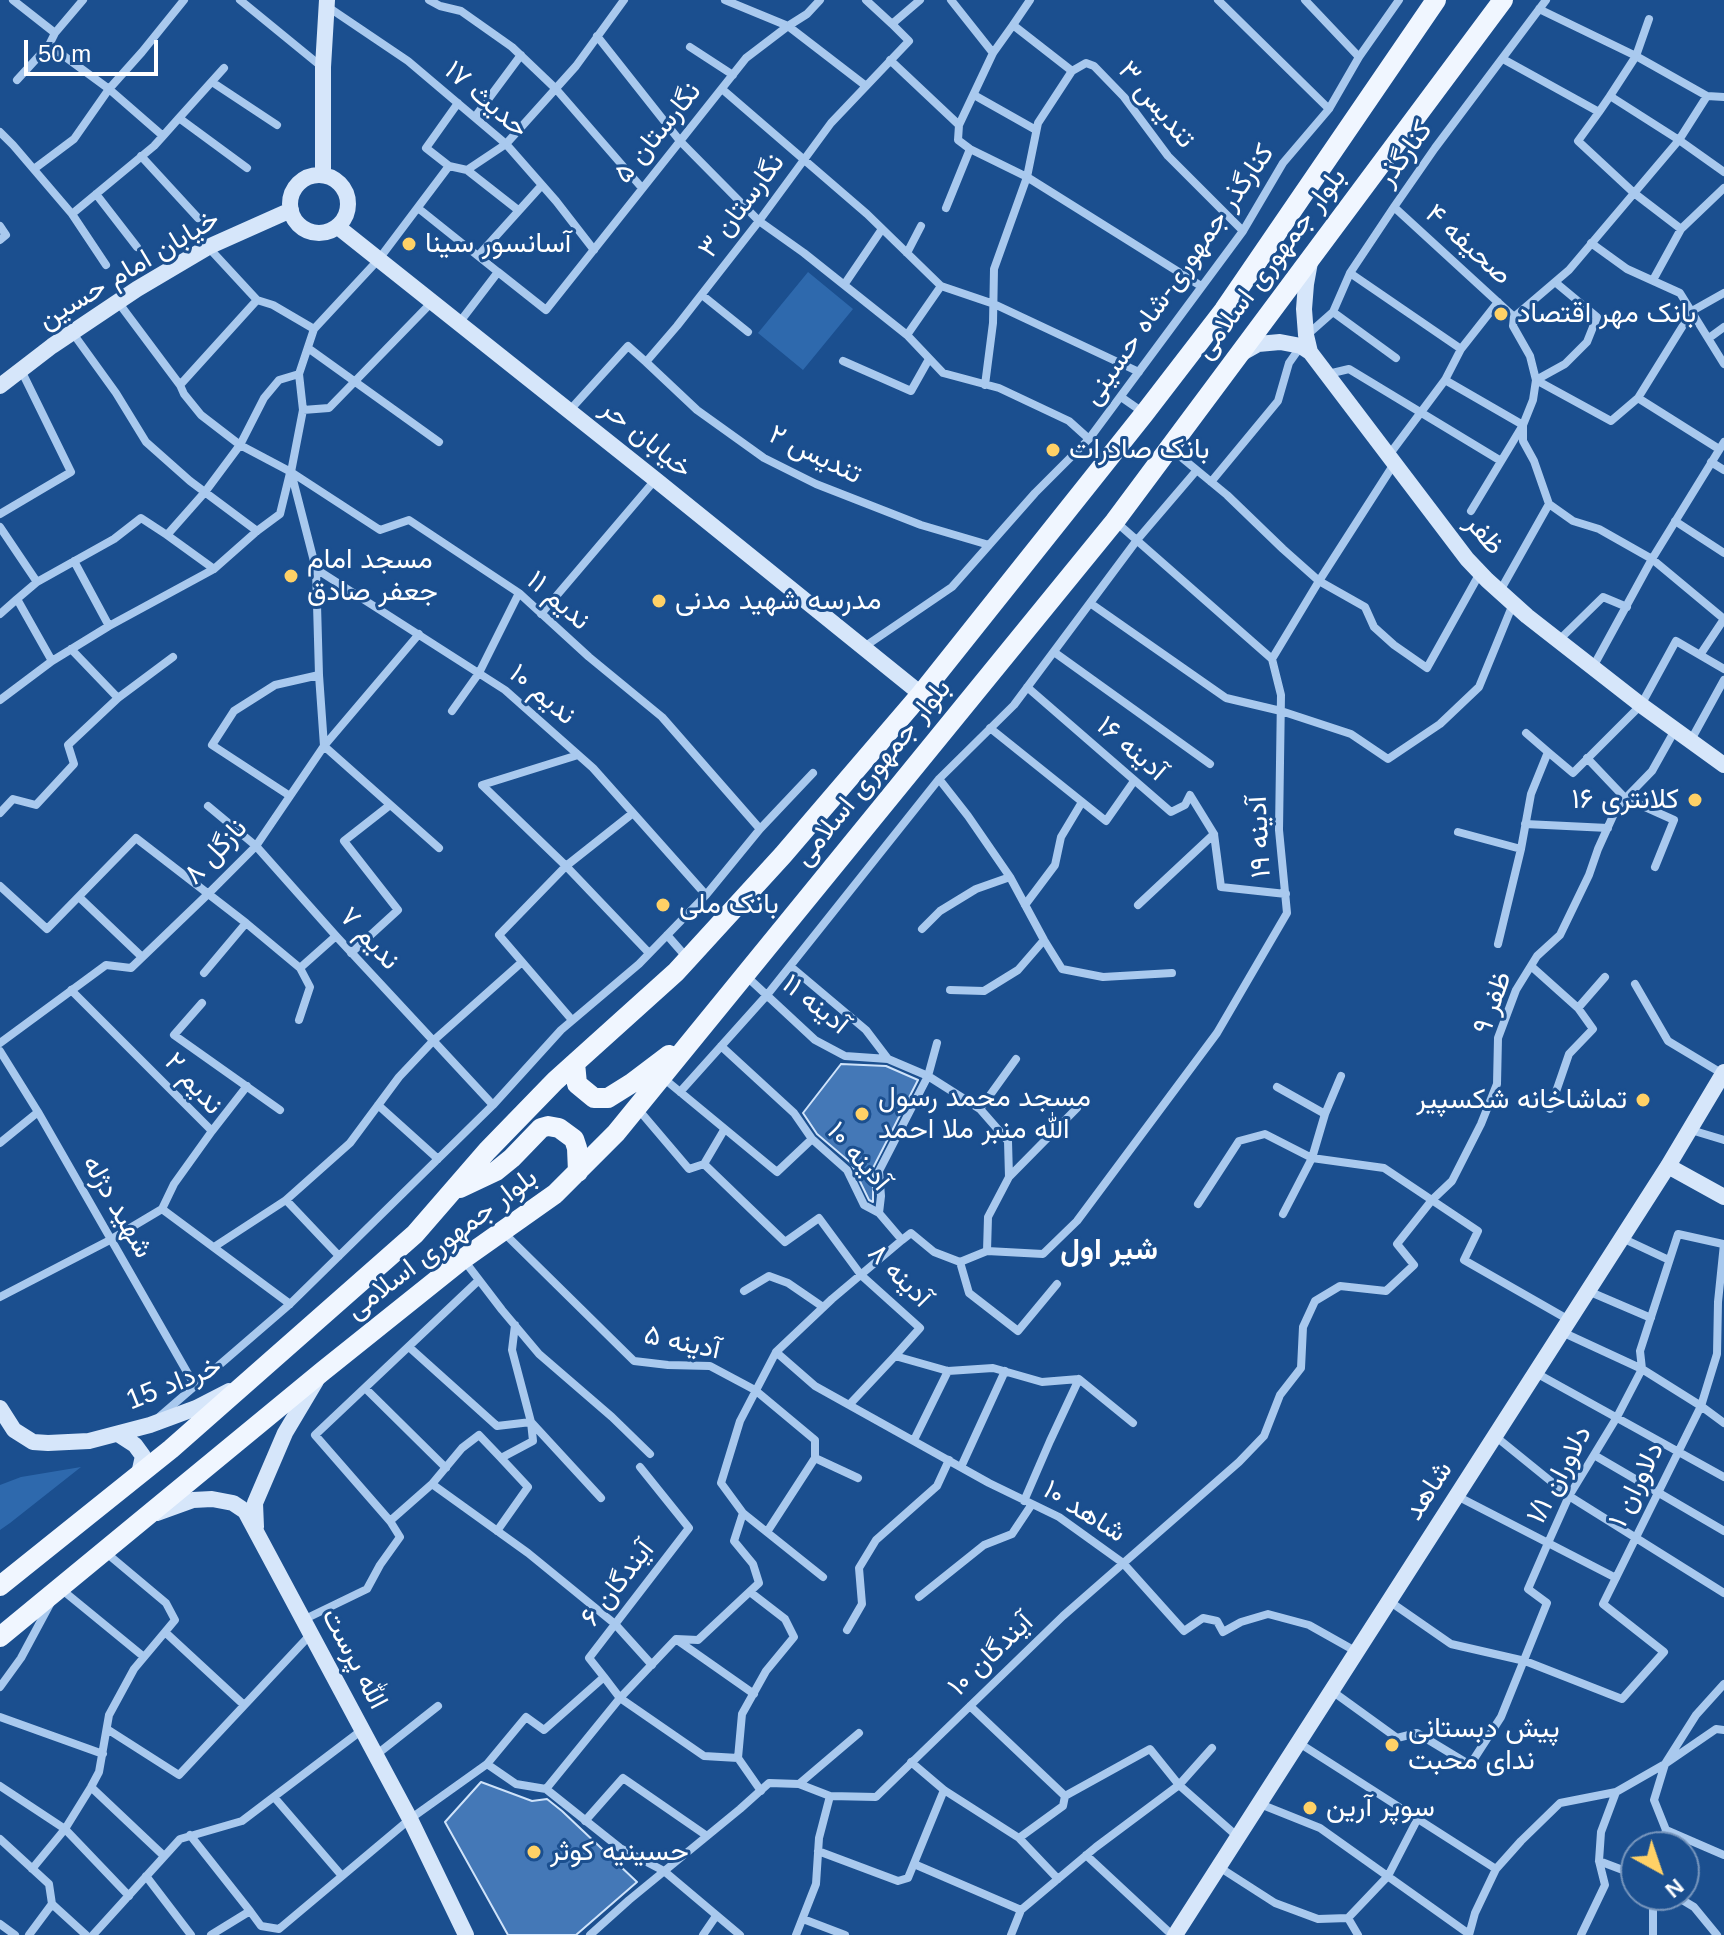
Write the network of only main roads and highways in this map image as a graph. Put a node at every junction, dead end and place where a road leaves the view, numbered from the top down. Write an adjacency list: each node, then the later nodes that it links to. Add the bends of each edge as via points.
1 (1436, 0): 11 (main road, بلوار جمهوری اسلامی, via 1224,310)
2 (1503, 0): 7 (main road, بلوار جمهوری اسلامی)
3 (327, 3): 4 (main road)
4 (323, 175): 5 (main road, via 298,185); 6 (main road, via 338,182 347,196 347,213)
5 (291, 210): 6 (main road, via 310,231); 10 (main road, خیابان امام حسین, via 208,247 72,332)
6 (338, 227): 11 (main road, خیابان حر)
7 (1312, 254): 8 (main road); 9 (main road, بلوار جمهوری اسلامی)
8 (1306, 344): 9 (main road, via 1258,344); 12 (main road, ظفر, via 1480,573)
9 (1238, 355): 13 (main road, بلوار جمهوری اسلامی, via 1115,521)
10 (0, 386)
11 (921, 694): 14 (main road, بلوار جمهوری اسلامی, via 676,972)
12 (1722, 766)
13 (694, 1037): 14 (main road, via 608,1098 594,1098 577,1084); 17 (main road, بلوار جمهوری اسلامی)
14 (575, 1063): 18 (main road, بلوار جمهوری اسلامی)
15 (1724, 1073): 16 (main road, شاهد)
16 (1668, 1166): 19 (main road); 30 (main road, شاهد)
17 (578, 1172): 18 (main road, via 574,1139 548,1126 496,1171); 20 (main road, بلوار جمهوری اسلامی)
18 (452, 1191): 21 (main road, بلوار جمهوری اسلامی, via 415,1234)
19 (1724, 1197)
20 (323, 1371): 25 (main road, بلوار جمهوری اسلامی); 26 (main road, via 285,1433 255,1503)
21 (249, 1381): 23 (main road, 15 خرداد, via 196,1408); 24 (main road, بلوار جمهوری اسلامی)
22 (0, 1408): 23 (main road, 15 خرداد, via 14,1430 33,1442 89,1441)
23 (118, 1434): 24 (main road, via 143,1456)
24 (139, 1474): 27 (main road, بلوار جمهوری اسلامی)
25 (138, 1522): 26 (main road, الله پرست, via 181,1503 212,1499 245,1511); 28 (main road, بلوار جمهوری اسلامی)
26 (257, 1532): 29 (main road, الله پرست)
27 (0, 1586)
28 (0, 1637)
29 (466, 1935)
30 (1174, 1935)

